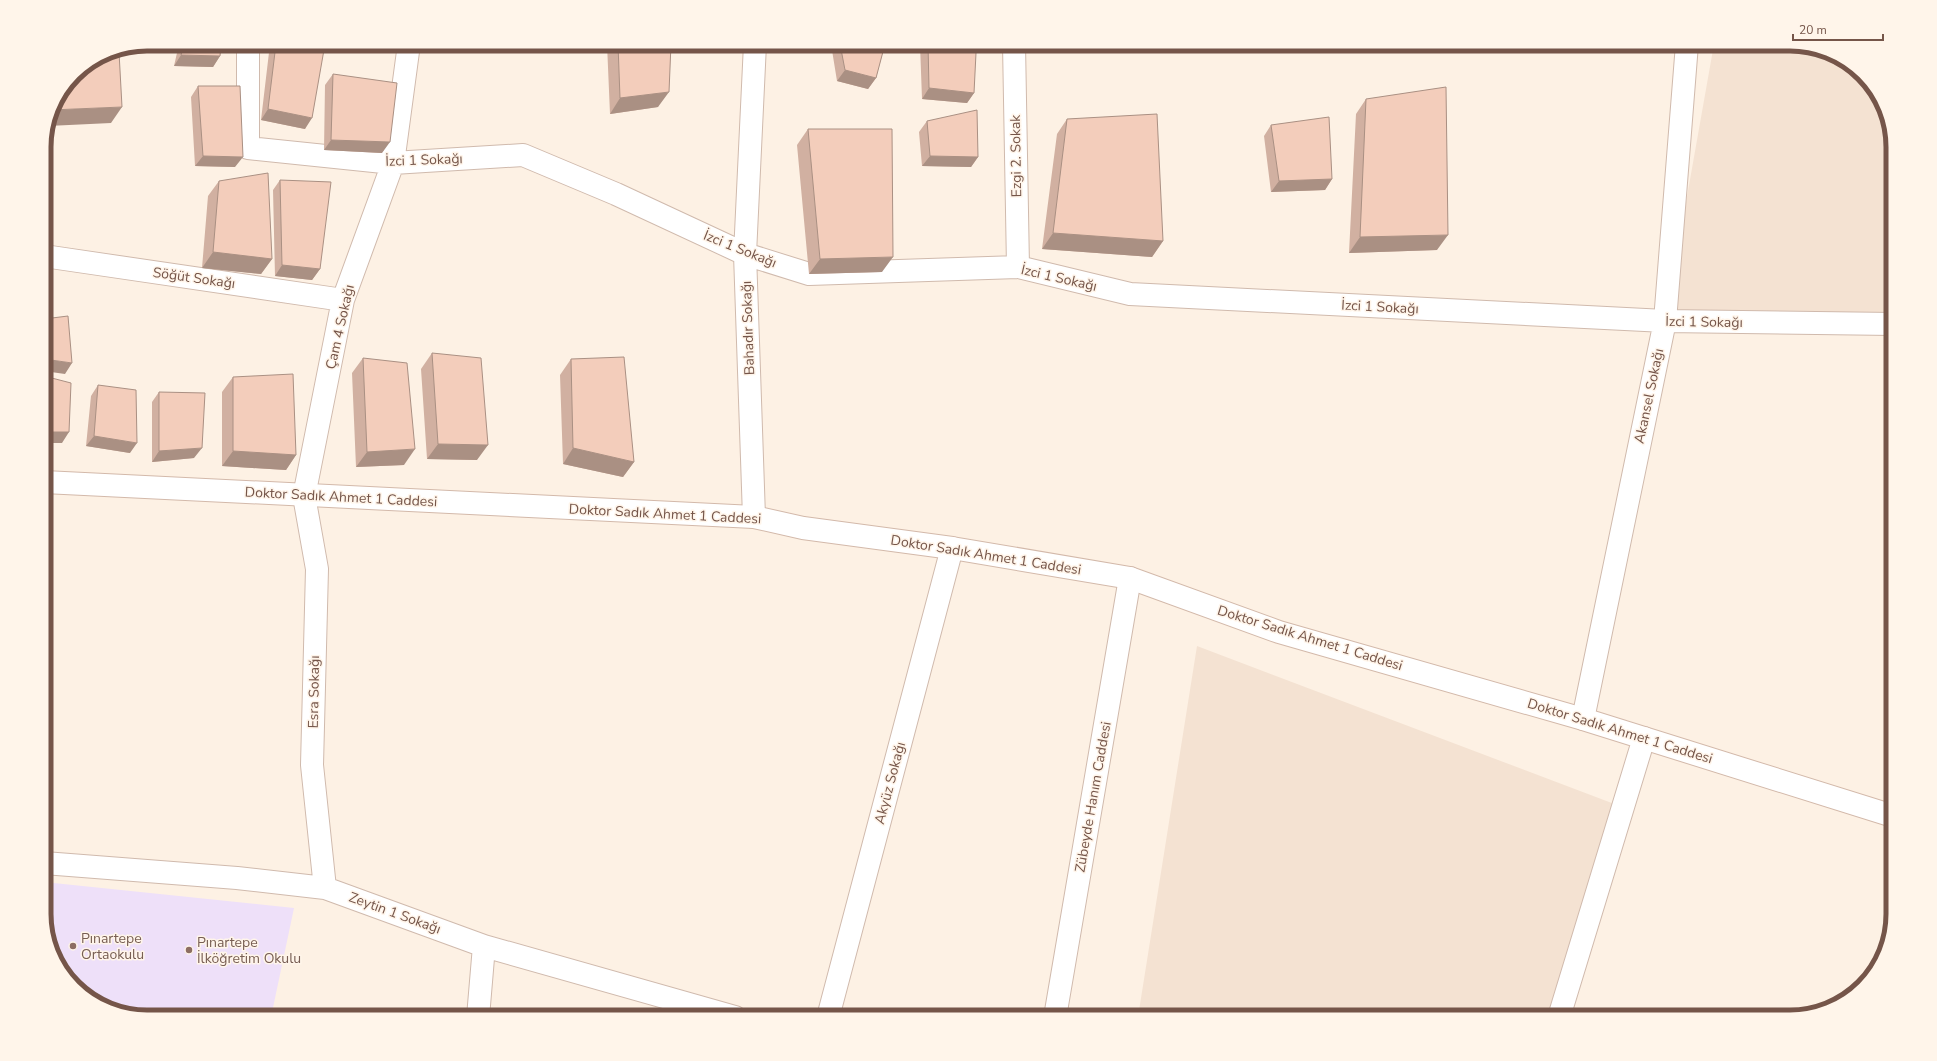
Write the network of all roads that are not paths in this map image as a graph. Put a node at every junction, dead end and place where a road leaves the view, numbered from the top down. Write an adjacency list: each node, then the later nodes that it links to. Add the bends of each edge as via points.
1 (248, 51): 6 (street, İzci 1 Sokağı, via 248,148)
2 (408, 51): 6 (street, Çam 4 Sokağı)
3 (755, 51): 7 (street, Bahadır Sokağı)
4 (1014, 51): 9 (street, Ezgi 2. Sokak)
5 (1686, 51): 11 (street, Akansel Sokağı)
6 (393, 163): 7 (street, İzci 1 Sokağı, via 524,155 616,194); 10 (street, Çam 4 Sokağı)
7 (745, 254): 9 (street, İzci 1 Sokağı, via 809,274); 15 (street, Bahadır Sokağı)
8 (51, 257): 10 (street, Söğüt Sokağı)
9 (1018, 268): 11 (street, İzci 1 Sokağı, via 1130,294)
10 (343, 300): 14 (street, Çam 4 Sokağı)
11 (1665, 321): 12 (street, İzci 1 Sokağı); 18 (street, Akansel Sokağı)
12 (1886, 324)
13 (51, 482): 14 (street, Doktor Sadık Ahmet 1 Caddesi)
14 (304, 496): 15 (street, Doktor Sadık Ahmet 1 Caddesi); 22 (street, Esra Sokağı, via 317,569 312,765)
15 (754, 516): 16 (street, Doktor Sadık Ahmet 1 Caddesi, via 803,528)
16 (952, 548): 17 (street, Doktor Sadık Ahmet 1 Caddesi); 26 (street, Akyüz Sokağı)
17 (1130, 578): 18 (street, Doktor Sadık Ahmet 1 Caddesi, via 1279,632); 27 (street, Zübeyde Hanım Caddesi)
18 (1583, 719): 19 (street, Doktor Sadık Ahmet 1 Caddesi)
19 (1644, 738): 20 (street, Doktor Sadık Ahmet 1 Caddesi); 28 (street)
20 (1886, 814)
21 (51, 864): 22 (street, Zeytin 1 Sokağı, via 237,878)
22 (325, 888): 23 (street, Zeytin 1 Sokağı)
23 (484, 946): 24 (street); 25 (street, Zeytin 1 Sokağı)
24 (479, 1010)
25 (710, 1010)
26 (830, 1010)
27 (1056, 1010)
28 (1561, 1010)

